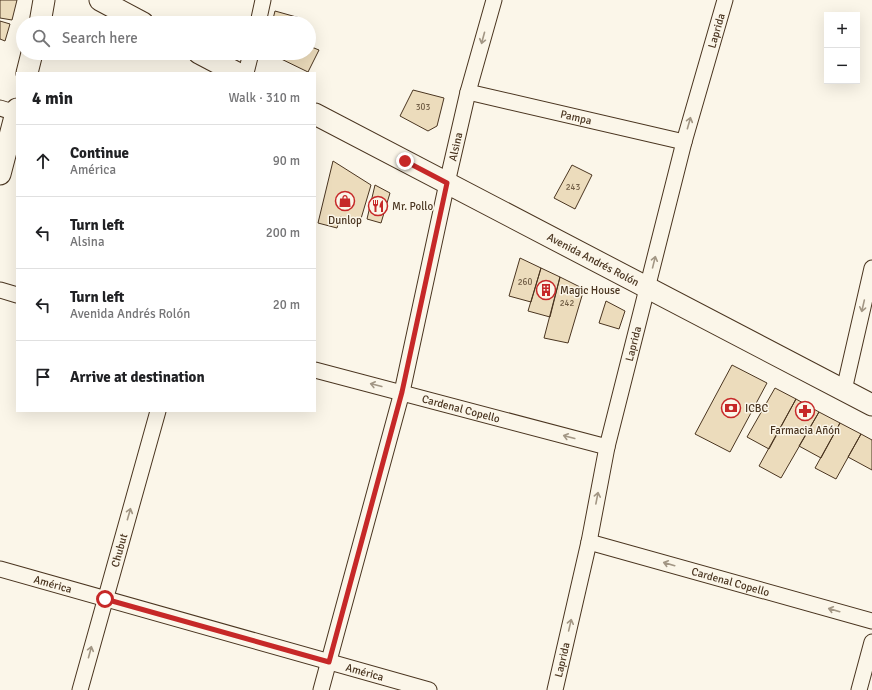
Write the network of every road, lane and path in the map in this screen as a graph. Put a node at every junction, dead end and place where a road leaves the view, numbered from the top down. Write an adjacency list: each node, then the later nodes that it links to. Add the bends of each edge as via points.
1 (44, 0): 6 (main road)
2 (100, 0): 7 (main road)
3 (263, 0): 8 (street)
4 (494, 0): 15 (street, Alsina, one-way to 15)
5 (725, 0): 18 (street, Laprida, one-way to 5)
6 (41, 16)
7 (130, 16)
8 (260, 16)
9 (30, 60): 12 (main road)
10 (212, 60): 13 (main road)
11 (249, 60): 14 (street)
12 (27, 72)
13 (235, 72)
14 (246, 72)
15 (468, 92): 18 (street, Pampa); 20 (street, Alsina)
16 (11, 110): 19 (main road)
17 (316, 115): 20 (main road, Avenida Andrés Rolón)
18 (684, 142): 22 (street, Laprida, one-way to 18)
19 (0, 174)
20 (447, 183): 22 (main road, Avenida Andrés Rolón); 27 (street, Alsina)
21 (872, 268): 26 (street, one-way to 26)
22 (648, 288): 26 (main road, Avenida Andrés Rolón); 30 (street, Laprida)
23 (0, 290): 24 (street)
24 (16, 295)
25 (316, 370): 27 (street, Cardenal Copello, one-way to 25)
26 (844, 390): 28 (main road, Avenida Andrés Rolón)
27 (402, 392): 30 (street, Cardenal Copello, one-way to 27); 36 (street, Alsina)
28 (872, 405)
29 (158, 412): 33 (street, Chubut, one-way to 29)
30 (607, 447): 31 (street, Laprida, one-way to 30)
31 (589, 542): 34 (street, Cardenal Copello, one-way to 31); 40 (street, Laprida, one-way to 31)
32 (0, 570): 33 (street, América)
33 (105, 599): 36 (street, América); 37 (street, Chubut, one-way to 33)
34 (872, 621)
35 (872, 642): 41 (street)
36 (329, 662): 38 (street, Alsina); 39 (street, América)
37 (80, 690)
38 (321, 690)
39 (429, 690)
40 (555, 690)
41 (859, 690)

